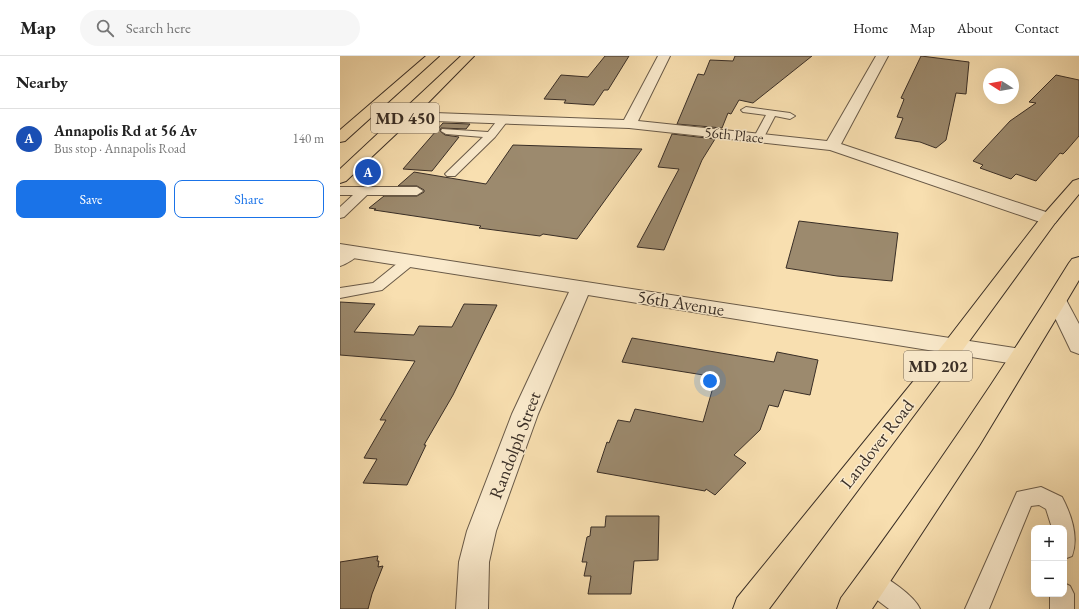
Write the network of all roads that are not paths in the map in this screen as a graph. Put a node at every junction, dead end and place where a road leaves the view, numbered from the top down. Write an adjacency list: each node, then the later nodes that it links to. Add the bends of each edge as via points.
1 (433, 56): 14 (main road, MD 450)
2 (468, 56): 7 (main road, MD 450)
3 (664, 56): 10 (street)
4 (882, 56): 15 (street)
5 (746, 110): 6 (lane)
6 (772, 114): 8 (lane); 13 (lane)
7 (407, 116): 9 (street, 56th Place); 17 (main road, MD 450)
8 (790, 116)
9 (504, 119): 10 (street, 56th Place); 12 (lane)
10 (629, 124): 13 (street, 56th Place)
11 (446, 131): 12 (lane)
12 (491, 135): 16 (lane)
13 (759, 137): 15 (street, 56th Place)
14 (340, 138)
15 (832, 146): 23 (street, 56th Place)
16 (451, 174)
17 (340, 178)
18 (1079, 184): 23 (main road, Landover Road / MD 202)
19 (340, 191): 20 (lane)
20 (364, 191): 21 (lane); 22 (lane)
21 (417, 191)
22 (340, 214)
23 (1049, 219): 30 (main road, Landover Road / MD 202)
24 (345, 255): 25 (street, 56th Avenue)
25 (409, 261): 27 (street, 56th Avenue); 28 (lane, via 377,287)
26 (1079, 264): 29 (main road)
27 (582, 287): 30 (street, 56th Avenue); 36 (street, Randolph Street, via 522,420 499,482 475,554)
28 (340, 293)
29 (1057, 301): 31 (street); 32 (main road)
30 (954, 346): 32 (street, 56th Avenue); 37 (main road, Landover Road / MD 202)
31 (1079, 346)
32 (1021, 357): 34 (main road)
33 (1063, 525): 40 (lane, via 1055,503 1041,496 1024,498)
34 (872, 582): 38 (main road); 39 (lane)
35 (1062, 597): 41 (lane)
36 (472, 609)
37 (749, 609)
38 (853, 609)
39 (908, 609)
40 (977, 609)
41 (1062, 609)

